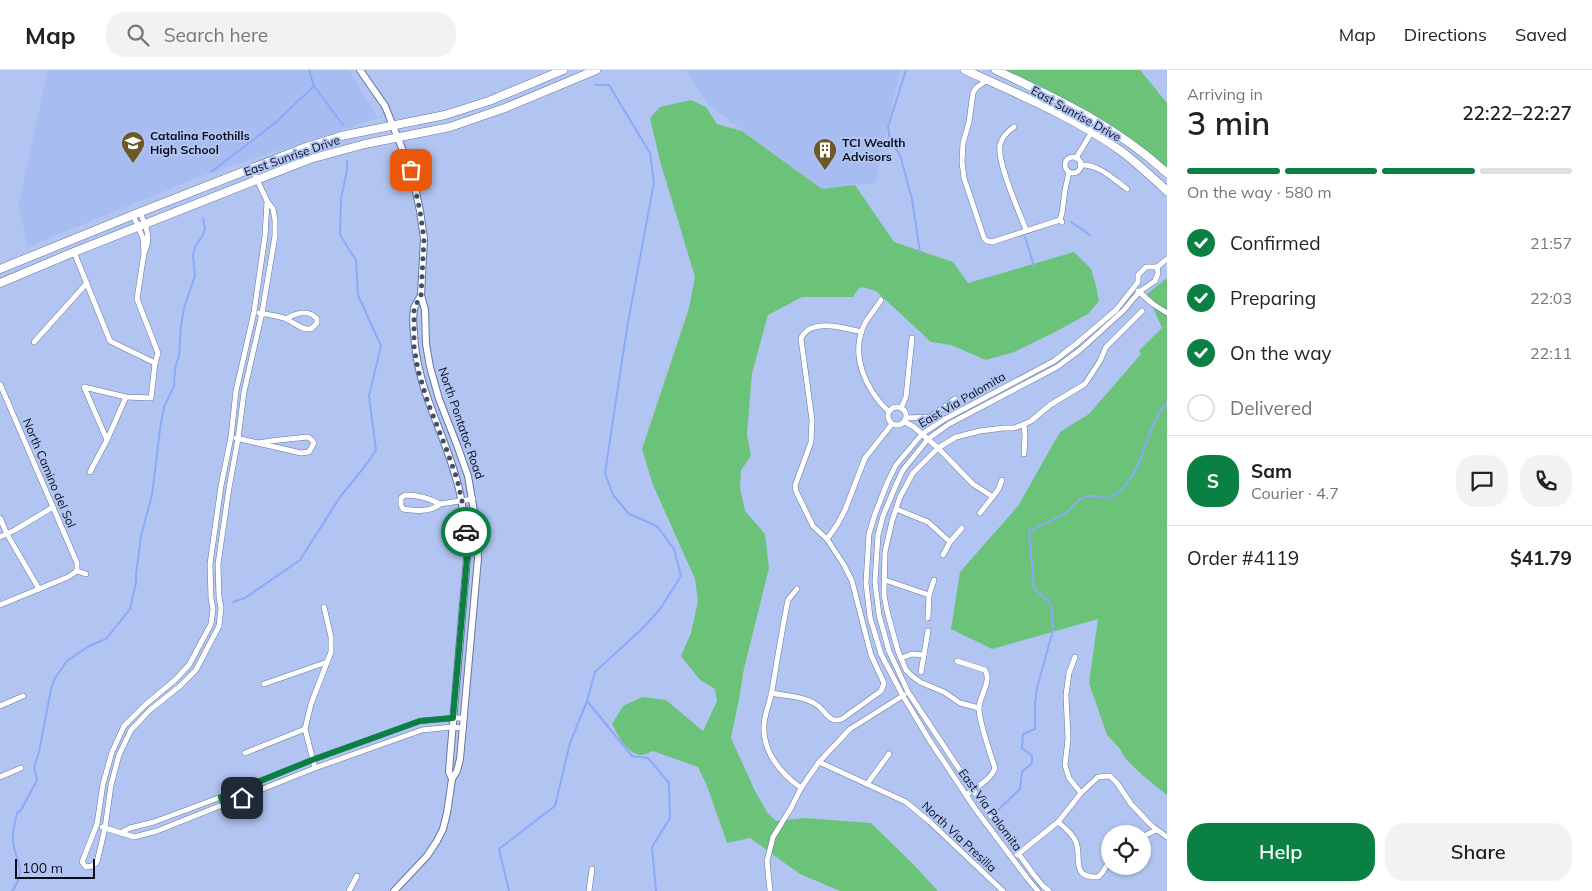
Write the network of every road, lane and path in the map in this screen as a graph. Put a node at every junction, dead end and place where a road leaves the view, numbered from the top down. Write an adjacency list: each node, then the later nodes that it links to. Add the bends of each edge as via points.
1 (360, 70): 8 (street, North Pontatoc Road, via 385,106)
2 (563, 70): 8 (main road, East Sunrise Drive, via 445,115)
3 (596, 70): 11 (main road, East Sunrise Drive, via 470,121)
4 (966, 70): 6 (main road, East Sunrise Drive)
5 (996, 70): 7 (main road, East Sunrise Drive)
6 (987, 80): 10 (main road, East Sunrise Drive); 23 (street, via 973,93 963,142 964,178 987,241)
7 (1098, 122): 10 (street); 16 (main road, East Sunrise Drive, via 1131,143)
8 (393, 126): 11 (street, North Pontatoc Road); 14 (main road, East Sunrise Drive, via 341,136)
9 (1014, 127): 23 (street, via 1005,135 1000,154)
10 (1092, 132): 12 (street); 19 (main road, East Sunrise Drive, via 1121,151)
11 (398, 139): 17 (main road, East Sunrise Drive, via 340,150); 32 (street, North Pontatoc Road, via 412,173 420,211 424,239)
12 (1076, 158): 13 (street); 15 (street, via 1068,159 1065,164)
13 (1080, 165): 15 (street, via 1077,172); 18 (street, via 1096,168)
14 (252, 168): 17 (street); 21 (main road, East Sunrise Drive)
15 (1069, 172): 23 (street, via 1061,221)
16 (1167, 173)
17 (257, 180): 20 (street); 22 (main road, East Sunrise Drive)
18 (1127, 189)
19 (1167, 191)
20 (266, 201): 35 (street, via 265,236); 36 (street, via 273,209 275,236)
21 (137, 213): 22 (street); 27 (main road, East Sunrise Drive)
22 (141, 226): 24 (main road, East Sunrise Drive); 42 (street, via 144,253 136,299 158,352)
23 (1026, 230)
24 (74, 252): 28 (main road, East Sunrise Drive); 29 (street)
25 (1167, 259): 26 (street, East Via Palomita)
26 (1157, 267): 30 (street, East Via Palomita, via 1146,267 1138,275 1138,282); 31 (street, East Via Palomita, via 1155,281)
27 (0, 270)
28 (0, 283)
29 (87, 283): 41 (street); 42 (street, via 110,341)
30 (1133, 288): 31 (street); 52 (street, East Via Palomita, via 1116,310 1054,361)
31 (1138, 292): 37 (street); 55 (street, East Via Palomita, via 1108,327 1057,367 949,424)
32 (421, 296): 63 (street, North Pontatoc Road, via 426,310 430,368); 64 (street, North Pontatoc Road, via 414,308 418,370)
33 (881, 300): 39 (street)
34 (1142, 311): 51 (street, via 1106,347 1085,384)
35 (254, 312): 36 (street); 53 (street, via 236,391)
36 (262, 313): 38 (street); 54 (street, via 244,392)
37 (1167, 313)
38 (286, 319): 38 (street, via 307,330 317,323 317,319 308,313)
39 (862, 332): 48 (street, via 861,370 872,394); 73 (street, via 835,326 802,331 812,420 811,442 795,486 813,526)
40 (912, 338): 47 (street, via 906,397)
41 (34, 342)
42 (155, 363): 45 (street, via 151,398)
43 (0, 384): 44 (street, North Camino del Sol)
44 (1, 390): 66 (street, North Camino del Sol)
45 (126, 397): 56 (street); 56 (street, via 84,387)
46 (955, 400): 49 (street, via 930,417)
47 (901, 408): 48 (street, via 892,408); 49 (street, via 906,412)
48 (889, 412): 50 (street)
49 (906, 420): 50 (street, via 897,426); 52 (street)
50 (892, 424): 73 (street, via 865,458 845,510)
51 (1024, 425): 58 (street, via 968,433); 59 (street)
52 (922, 434): 55 (street); 97 (street, East Via Palomita, via 896,465 874,514 869,534 866,583 870,616 881,654)
53 (231, 437): 54 (street); 121 (street, via 210,564 211,624 189,665 124,726 103,784)
54 (238, 439): 57 (street); 122 (street, via 218,564 219,626 196,670 131,730 119,755 111,785)
55 (928, 439): 58 (street); 94 (street, East Via Palomita, via 900,477 878,536 875,582 879,615 889,651)
56 (107, 440): 60 (street)
57 (257, 443): 57 (street, via 301,453 308,452 314,443 308,437)
58 (938, 448): 62 (street, via 973,484); 67 (street, via 914,473)
59 (1024, 454)
60 (90, 472)
61 (1002, 480): 62 (street)
62 (993, 496): 68 (street)
63 (473, 499): 64 (street, North Pontatoc Road); 101 (street, North Pontatoc Road, via 478,558)
64 (462, 501): 65 (street, North Pontatoc Road); 100 (street, North Pontatoc Road, via 467,558)
65 (440, 504): 65 (street, North Pontatoc Road, via 422,496 405,495 401,498 403,509 412,511)
66 (53, 507): 71 (street); 76 (street, North Camino del Sol)
67 (896, 509): 74 (street, via 928,522); 78 (street, via 885,552)
68 (980, 512)
69 (0, 518): 71 (street)
70 (962, 528): 74 (street)
71 (6, 534): 72 (street); 81 (street)
72 (0, 537)
73 (827, 539): 95 (street, via 852,581 871,655 884,683 883,689 837,723 807,700)
74 (950, 542): 75 (street)
75 (943, 555)
76 (78, 571): 77 (street); 81 (street)
77 (86, 574)
78 (885, 580): 82 (street); 89 (street, via 887,611)
79 (934, 580): 82 (street)
80 (797, 589): 95 (street, via 788,600)
81 (39, 590): 83 (street)
82 (929, 595): 85 (street)
83 (0, 605)
84 (324, 607): 91 (street, via 331,637)
85 (928, 618)
86 (928, 631): 87 (street)
87 (924, 654): 89 (street); 92 (street)
88 (1075, 656): 116 (street, via 1066,696 1068,739 1065,765)
89 (901, 658): 99 (street, via 906,670 920,682 936,687 960,703)
90 (957, 660): 99 (street, via 987,672)
91 (327, 662): 93 (street); 104 (street)
92 (921, 672)
93 (264, 684)
94 (908, 692): 97 (street); 115 (street, East Via Palomita)
95 (771, 693): 114 (street, via 764,725 766,743 777,767)
96 (23, 696): 98 (street)
97 (903, 696): 108 (street, via 850,729); 117 (street, East Via Palomita)
98 (0, 706)
99 (979, 708): 115 (street, via 994,768 993,773)
100 (453, 718): 101 (street); 102 (street, North Pontatoc Road); 107 (street, via 420,721)
101 (464, 718): 103 (street, North Pontatoc Road)
102 (452, 728): 103 (street); 110 (street, via 422,730); 112 (street, North Pontatoc Road, via 449,772)
103 (463, 728): 112 (street, North Pontatoc Road, via 457,771)
104 (305, 729): 105 (street); 107 (street)
105 (245, 753)
106 (889, 754): 113 (street)
107 (312, 760): 110 (street); 118 (street)
108 (819, 762): 113 (street, North Via Presilla); 114 (street)
109 (21, 768): 111 (street)
110 (314, 768): 119 (street)
111 (0, 777)
112 (452, 779): 133 (street, North Pontatoc Road, via 447,813 437,841 428,856)
113 (867, 784): 136 (street, North Via Presilla, via 906,802)
114 (800, 788): 135 (street, via 773,837 767,861)
115 (973, 790): 117 (street); 127 (street, East Via Palomita)
116 (1081, 793): 120 (street); 123 (street, via 1098,777 1110,776 1130,804)
117 (966, 794): 128 (street, East Via Palomita)
118 (221, 797): 119 (street); 125 (street)
119 (224, 805): 125 (street, via 157,831 134,837)
120 (1058, 822): 127 (street); 130 (street, via 1077,844 1080,870 1086,876 1098,877)
121 (97, 824): 122 (street); 122 (street, via 82,862 86,867 97,862)
122 (105, 828): 125 (street)
123 (1156, 830): 124 (street); 126 (street)
124 (1151, 832)
125 (120, 833)
126 (1167, 837)
127 (1018, 854): 128 (street); 138 (street, East Via Palomita)
128 (1012, 858): 137 (street, East Via Palomita)
129 (592, 869): 134 (street)
130 (1101, 874)
131 (357, 876): 132 (street)
132 (349, 891)
133 (394, 891)
134 (589, 891)
135 (770, 891)
136 (1002, 891)
137 (1038, 891)
138 (1049, 891)

